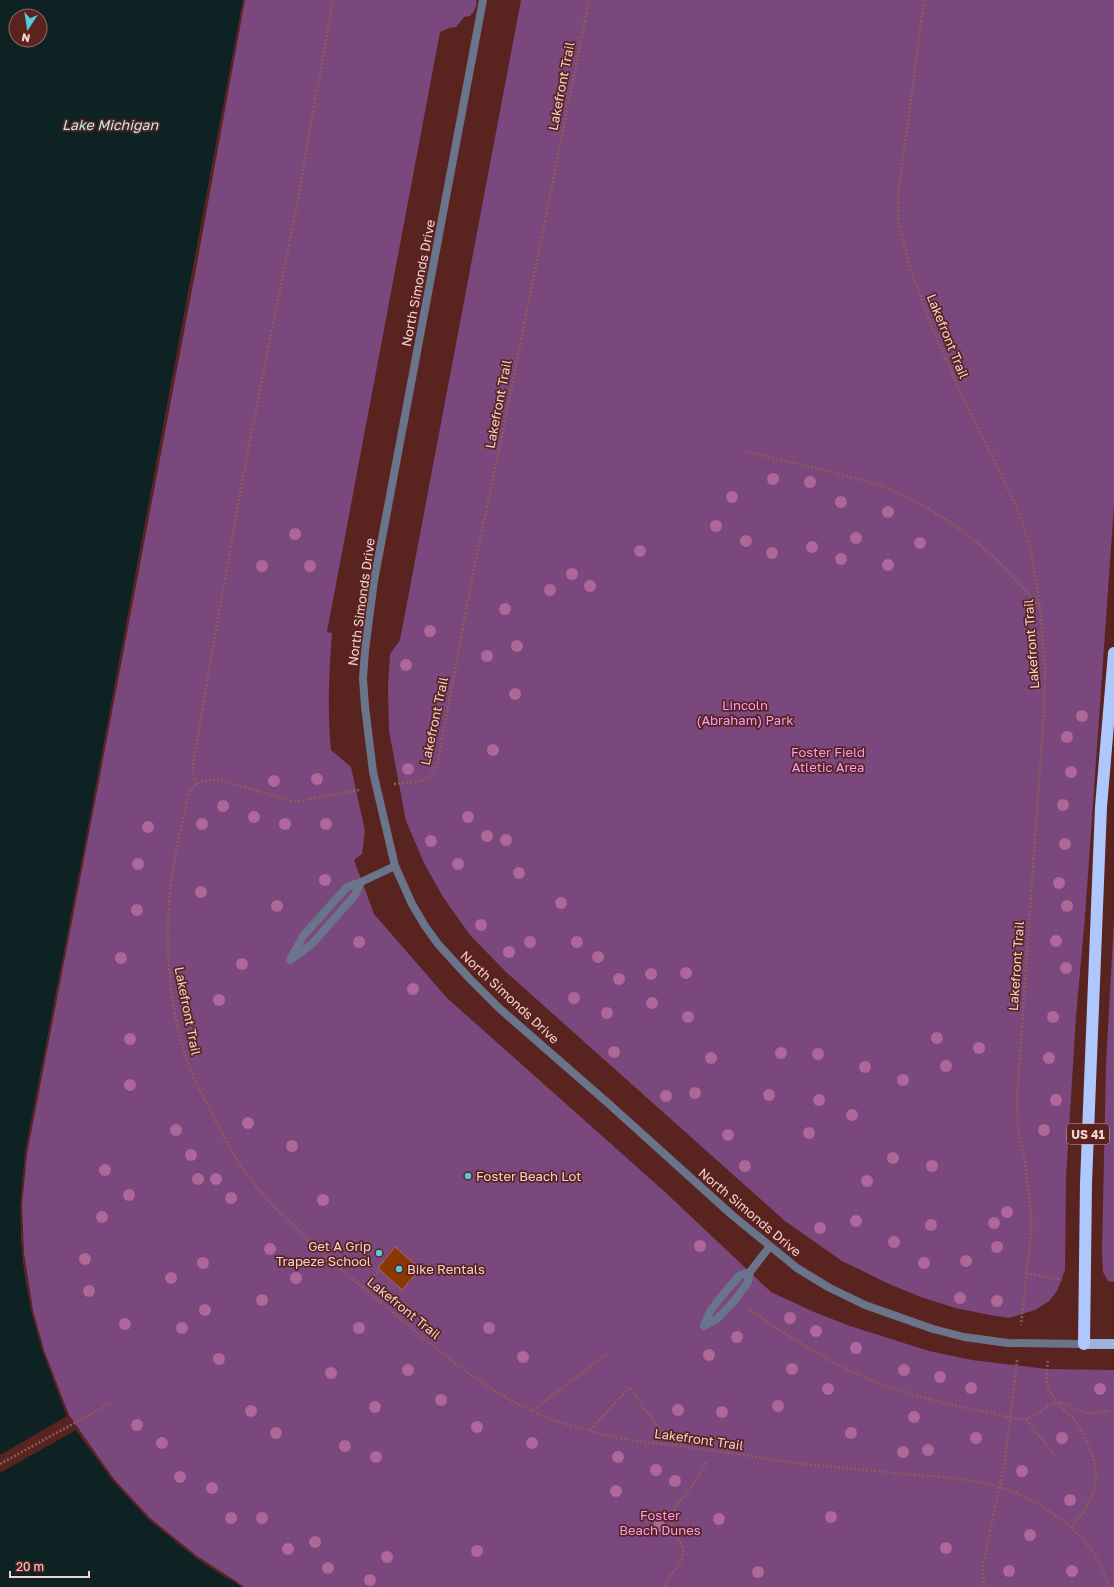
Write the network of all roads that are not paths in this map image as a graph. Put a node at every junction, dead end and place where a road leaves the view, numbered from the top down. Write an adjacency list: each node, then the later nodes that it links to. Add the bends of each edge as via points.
1 (484, 0): 3 (lane, North Simonds Drive, via 375,573 366,639 363,679 373,772)
2 (1114, 653): 7 (highway, US 41, via 1101,814 1086,1183)
3 (395, 866): 4 (lane); 5 (lane, North Simonds Drive, via 425,926 468,978 732,1215)
4 (361, 882): 4 (lane, via 347,887 303,936 290,960 312,944 355,895)
5 (770, 1246): 6 (lane); 7 (lane, North Simonds Drive, via 797,1268 828,1287 865,1305 901,1318 964,1337 995,1342)
6 (750, 1272): 6 (lane, via 740,1275 710,1311 704,1326 718,1318 736,1299 748,1282)
7 (1084, 1344): 8 (main road)
8 (1114, 1344)

